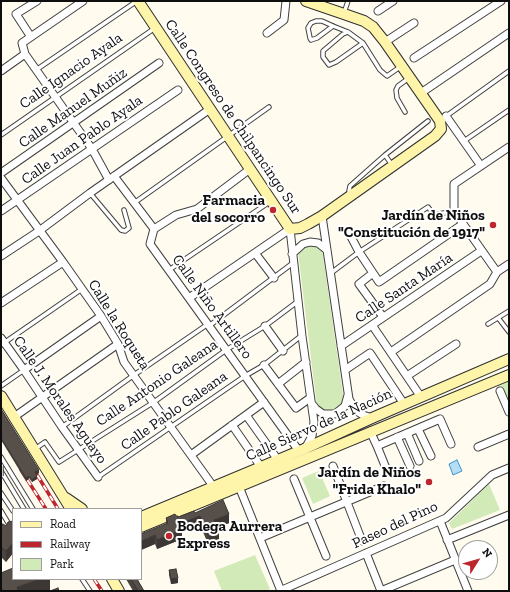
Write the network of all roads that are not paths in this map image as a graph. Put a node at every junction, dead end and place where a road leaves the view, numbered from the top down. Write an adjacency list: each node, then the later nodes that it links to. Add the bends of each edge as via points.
1 (37, 1): 18 (street, via 16,14)
2 (83, 1): 9 (street)
3 (137, 1): 14 (street, Calle Congreso de Chilpancingo Sur); 25 (lane)
4 (286, 1): 16 (street, via 284,20)
5 (306, 1): 11 (street)
6 (348, 1): 11 (lane)
7 (393, 1): 10 (street)
8 (501, 1): 22 (street)
9 (72, 4): 18 (street)
10 (378, 12)
11 (344, 14): 19 (street, via 373,27)
12 (414, 23): 19 (street)
13 (333, 26): 13 (lane, via 316,20 311,23 308,28 311,40); 15 (lane)
14 (156, 28): 31 (lane, Calle Ignacio Ayala); 33 (street, Calle Congreso de Chilpancingo Sur)
15 (348, 32): 20 (lane); 20 (lane, via 323,51 323,57 329,65)
16 (267, 33)
17 (509, 33): 30 (street)
18 (31, 37): 21 (street, via 22,43)
19 (385, 42): 24 (street)
20 (363, 43): 24 (lane, via 380,70 387,76)
21 (25, 54): 25 (street); 26 (street)
22 (414, 58)
23 (159, 64): 38 (street, Calle Manuel Muñiz)
24 (402, 66): 28 (street)
25 (36, 70): 31 (street)
26 (1, 71)
27 (509, 71): 36 (lane)
28 (410, 78): 30 (street); 35 (lane, via 396,90 397,98)
29 (178, 90): 43 (street, Calle Juan Pablo Ayala)
30 (420, 93): 36 (street)
31 (55, 97): 38 (street); 39 (lane, Calle Ignacio Ayala)
32 (269, 107): 40 (lane)
33 (210, 109): 40 (street, Calle Congreso de Chilpancingo Sur); 50 (street)
34 (509, 110): 41 (lane)
35 (405, 112)
36 (443, 118): 41 (street); 45 (street, via 441,129 435,136)
37 (428, 121): 44 (lane)
38 (74, 123): 43 (street); 48 (street, Calle Manuel Muñiz)
39 (1, 134)
40 (228, 136): 47 (street, Calle Congreso de Chilpancingo Sur); 55 (lane)
41 (464, 141): 46 (street)
42 (509, 147): 46 (street)
43 (92, 150): 50 (street); 54 (street, Calle Juan Pablo Ayala)
44 (385, 155): 45 (lane); 52 (lane, via 350,186)
45 (393, 166): 52 (street)
46 (481, 166): 58 (street, via 454,184)
47 (250, 169): 53 (street, Calle Congreso de Chilpancingo Sur); 61 (street, via 197,209 176,215)
48 (1, 173)
49 (1, 178): 54 (street, Calle la Roqueta)
50 (112, 178): 51 (street); 55 (street)
51 (90, 193): 56 (lane, via 121,230 125,231 129,228); 63 (street)
52 (352, 195): 59 (street)
53 (272, 200): 62 (street, Calle Congreso de Chilpancingo Sur); 74 (lane)
54 (17, 201): 57 (street, Calle Juan Pablo Ayala); 63 (street, Calle la Roqueta)
55 (134, 203): 61 (street)
56 (124, 210)
57 (1, 211)
58 (454, 211): 60 (street); 67 (lane, via 434,215 428,207)
59 (322, 216): 62 (street, via 304,226); 65 (street)
60 (462, 224): 66 (street); 77 (street, via 379,282)
61 (154, 229): 74 (street, Calle Niño Artillero, via 150,244)
62 (290, 229): 68 (street); 69 (street)
63 (39, 231): 70 (street); 71 (street, Calle la Roqueta)
64 (348, 231): 67 (street)
65 (327, 250): 69 (street, via 318,243 310,242 303,244); 76 (street)
66 (482, 251): 75 (street); 85 (street, Calle Santa María)
67 (359, 252): 76 (lane); 77 (street)
68 (255, 253): 78 (street); 80 (street)
69 (292, 254): 72 (street)
70 (1, 256)
71 (63, 262): 79 (street, Calle la Roqueta); 82 (street)
72 (294, 262): 78 (lane); 81 (street)
73 (509, 264): 75 (street)
74 (169, 270): 80 (street, Calle Niño Artillero)
75 (496, 272): 99 (street, via 490,284)
76 (330, 273): 96 (street)
77 (373, 273): 85 (street, via 359,284)
78 (274, 278): 88 (lane)
79 (82, 289): 84 (street, Calle la Roqueta); 93 (lane)
80 (189, 298): 88 (street, Calle Niño Artillero)
81 (298, 302): 90 (lane, Calle Antonio Galeana); 92 (street)
82 (1, 303)
83 (509, 312): 86 (lane)
84 (101, 316): 94 (street, Calle la Roqueta); 103 (street)
85 (383, 317): 89 (street, Calle Santa María)
86 (499, 318): 87 (lane); 91 (lane)
87 (488, 324)
88 (208, 325): 97 (street, Calle Niño Artillero); 105 (lane)
89 (372, 325): 96 (street, Calle Santa María); 99 (street)
90 (265, 326): 97 (lane, Calle Antonio Galeana); 98 (street)
91 (509, 332)
92 (302, 336): 98 (lane, Calle Pablo Galeana); 101 (street)
93 (2, 342): 103 (street, Calle J. Morales Aguayo)
94 (118, 344): 105 (street, Calle la Roqueta, via 124,362); 115 (street)
95 (456, 344): 108 (street)
96 (341, 346): 104 (street)
97 (226, 350): 107 (street, Calle Niño Artillero); 117 (lane, Calle Antonio Galeana)
98 (283, 351): 102 (lane, Calle Pablo Galeana)
99 (391, 352): 108 (street)
100 (509, 359): 114 (street, Calle Siervo de la Nación)
101 (306, 362): 109 (street); 116 (street)
102 (264, 365): 107 (lane, Calle Pablo Galeana); 109 (street)
103 (24, 370): 110 (lane); 115 (street, Calle J. Morales Aguayo)
104 (345, 370): 112 (street); 119 (street, via 370,353)
105 (134, 375): 117 (street, Calle la Roqueta); 126 (lane)
106 (509, 375): 120 (street, Calle Siervo de la Nación)
107 (245, 376): 118 (street, Calle Niño Artillero); 127 (lane, Calle Pablo Galeana)
108 (407, 376): 114 (street)
109 (278, 384): 116 (street, via 296,408)
110 (1, 386)
111 (500, 392): 121 (street)
112 (348, 394): 116 (street, via 345,406 331,415 323,414 316,409); 124 (street, via 355,410 363,416)
113 (1, 396): 123 (street)
114 (421, 396): 119 (street, Calle Siervo de la Nación); 120 (street)
115 (42, 397): 123 (street); 126 (street, Calle J. Morales Aguayo)
116 (310, 398): 138 (street, via 314,427 312,436)
117 (154, 402): 127 (street, Calle la Roqueta); 137 (lane, Calle Antonio Galeana)
118 (264, 402): 122 (street); 138 (street, Calle Niño Artillero)
119 (404, 404): 124 (street, Calle Siervo de la Nación)
120 (428, 409): 129 (street, Calle Siervo de la Nación)
121 (509, 412)
122 (246, 415): 125 (street); 142 (street)
123 (14, 417): 136 (street)
124 (372, 418): 138 (street, Calle Siervo de la Nación)
125 (232, 425): 139 (street); 147 (street)
126 (62, 427): 137 (street, Calle J. Morales Aguayo)
127 (171, 427): 139 (street, Calle la Roqueta); 152 (lane, Calle Pablo Galeana)
128 (418, 429): 130 (street); 133 (street, via 440,419); 140 (street)
129 (371, 433): 134 (street); 157 (street, Calle Siervo de la Nación)
130 (407, 433): 132 (street); 143 (street)
131 (509, 434): 135 (street)
132 (397, 437): 134 (street); 146 (street)
133 (451, 444)
134 (377, 446): 150 (street)
135 (478, 447)
136 (34, 450): 137 (lane, Calle Antonio Galeana, via 45,442 59,462); 159 (street)
137 (79, 450): 152 (street, Calle J. Morales Aguayo)
138 (302, 450): 142 (street, Calle Siervo de la Nación)
139 (191, 455): 155 (street, Calle la Roqueta)
140 (431, 456)
141 (1, 457): 162 (lane)
142 (278, 460): 147 (street, Calle Siervo de la Nación)
143 (419, 461)
144 (1, 466): 151 (lane, bridge)
145 (333, 466): 160 (street)
146 (410, 466)
147 (261, 467): 153 (street, Calle Siervo de la Nación)
148 (509, 468): 170 (street, Paseo del Pino, via 492,476)
149 (1, 471): 161 (lane)
150 (388, 473)
151 (1, 476)
152 (98, 477)
153 (236, 477): 155 (street, Calle Siervo de la Nación); 157 (street, Paseo del Pino)
154 (294, 479): 169 (street)
155 (213, 486): 168 (street, Calle Siervo de la Nación)
156 (384, 486): 160 (street)
157 (238, 487): 171 (street, Calle Siervo de la Nación); 174 (street, Paseo del Pino)
158 (1, 493): 165 (lane)
159 (63, 496): 163 (street); 164 (street)
160 (347, 502): 169 (street); 176 (street)
161 (23, 508)
162 (32, 508)
163 (70, 508)
164 (81, 508)
165 (12, 510)
166 (1, 511): 172 (lane)
167 (509, 515): 175 (street)
168 (142, 517)
169 (310, 517): 174 (street); 178 (street)
170 (440, 521): 175 (street); 177 (street, Paseo del Pino)
171 (142, 527)
172 (12, 528): 173 (lane)
173 (6, 530)
174 (260, 538): 184 (street, Paseo del Pino)
175 (447, 540): 179 (street)
176 (362, 541)
177 (366, 553): 184 (street, Paseo del Pino); 185 (street)
178 (326, 556)
179 (455, 560): 185 (street); 186 (street)
180 (83, 580): 182 (lane)
181 (113, 580): 183 (street)
182 (90, 591)
183 (119, 591)
184 (281, 591)
185 (381, 591)
186 (468, 591)

